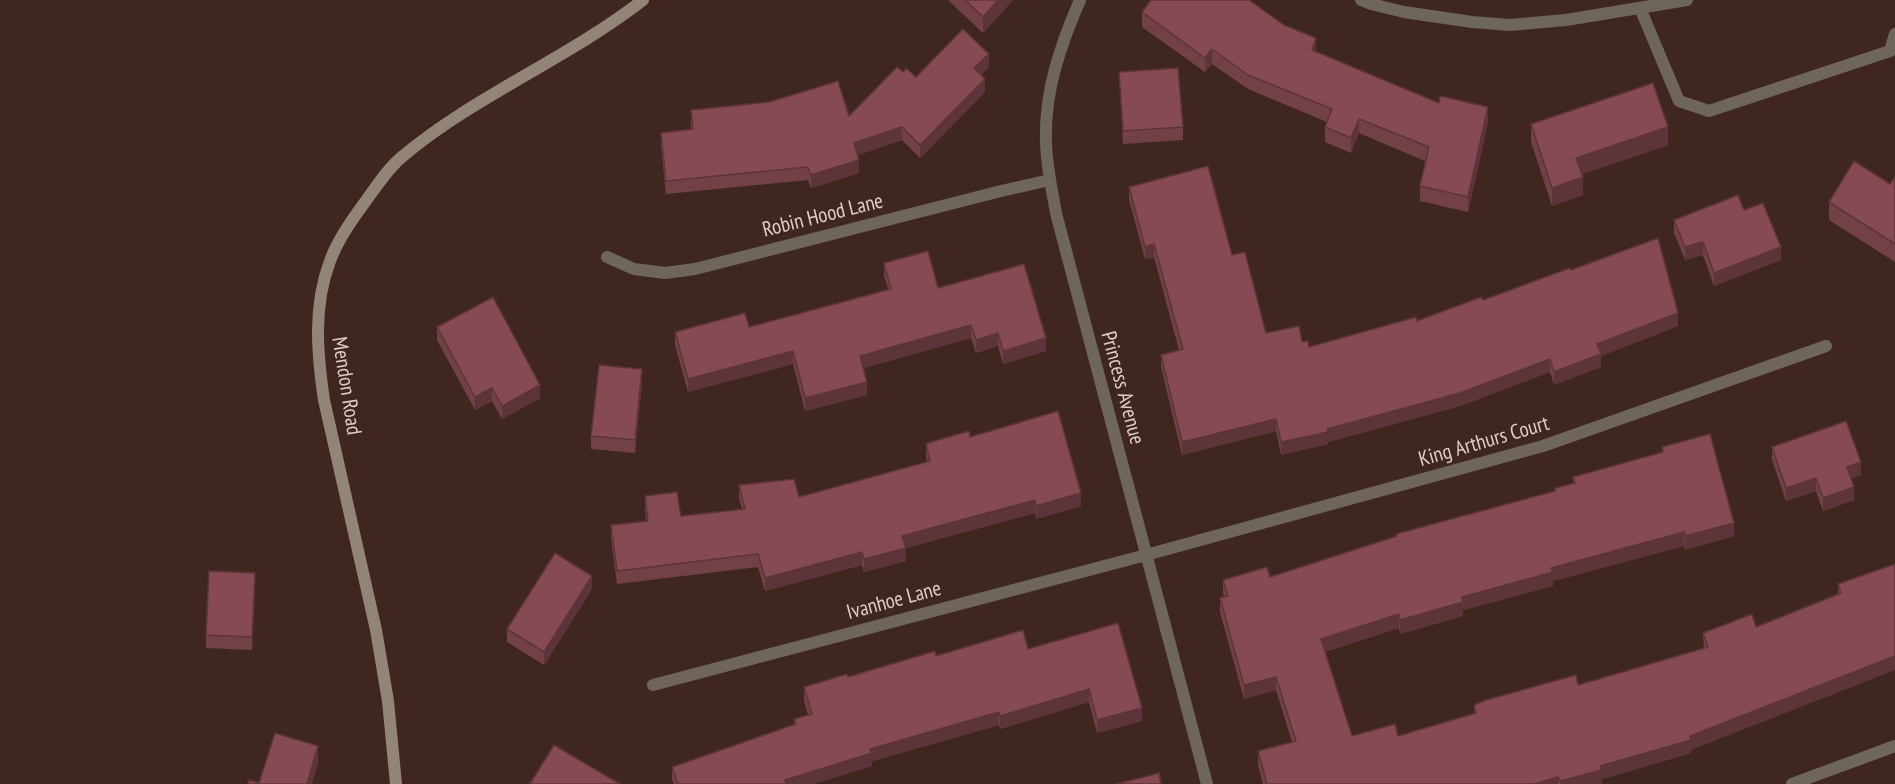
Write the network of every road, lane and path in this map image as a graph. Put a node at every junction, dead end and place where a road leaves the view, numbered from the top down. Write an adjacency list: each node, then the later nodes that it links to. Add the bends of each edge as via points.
1 (643, 0): 13 (street, Mendon Road, via 400,158 346,228 330,261 317,330 318,363 376,630)
2 (1080, 0): 7 (street, Princess Avenue, via 1055,66 1048,104 1046,143)
3 (1361, 0): 5 (street, via 1404,12 1509,24)
4 (1687, 0): 5 (street)
5 (1640, 9): 6 (street, via 1679,101 1709,111 1890,51)
6 (1895, 34)
7 (1050, 180): 8 (street, Robin Hood Lane, via 695,269 665,273 634,269); 10 (street, Princess Avenue)
8 (607, 257)
9 (1826, 346): 10 (street, King Arthurs Court, via 1544,446)
10 (1146, 555): 11 (street, Ivanhoe Lane); 14 (street, Princess Avenue)
11 (652, 686)
12 (1895, 747): 15 (street)
13 (396, 784)
14 (1207, 784)
15 (1792, 784)

